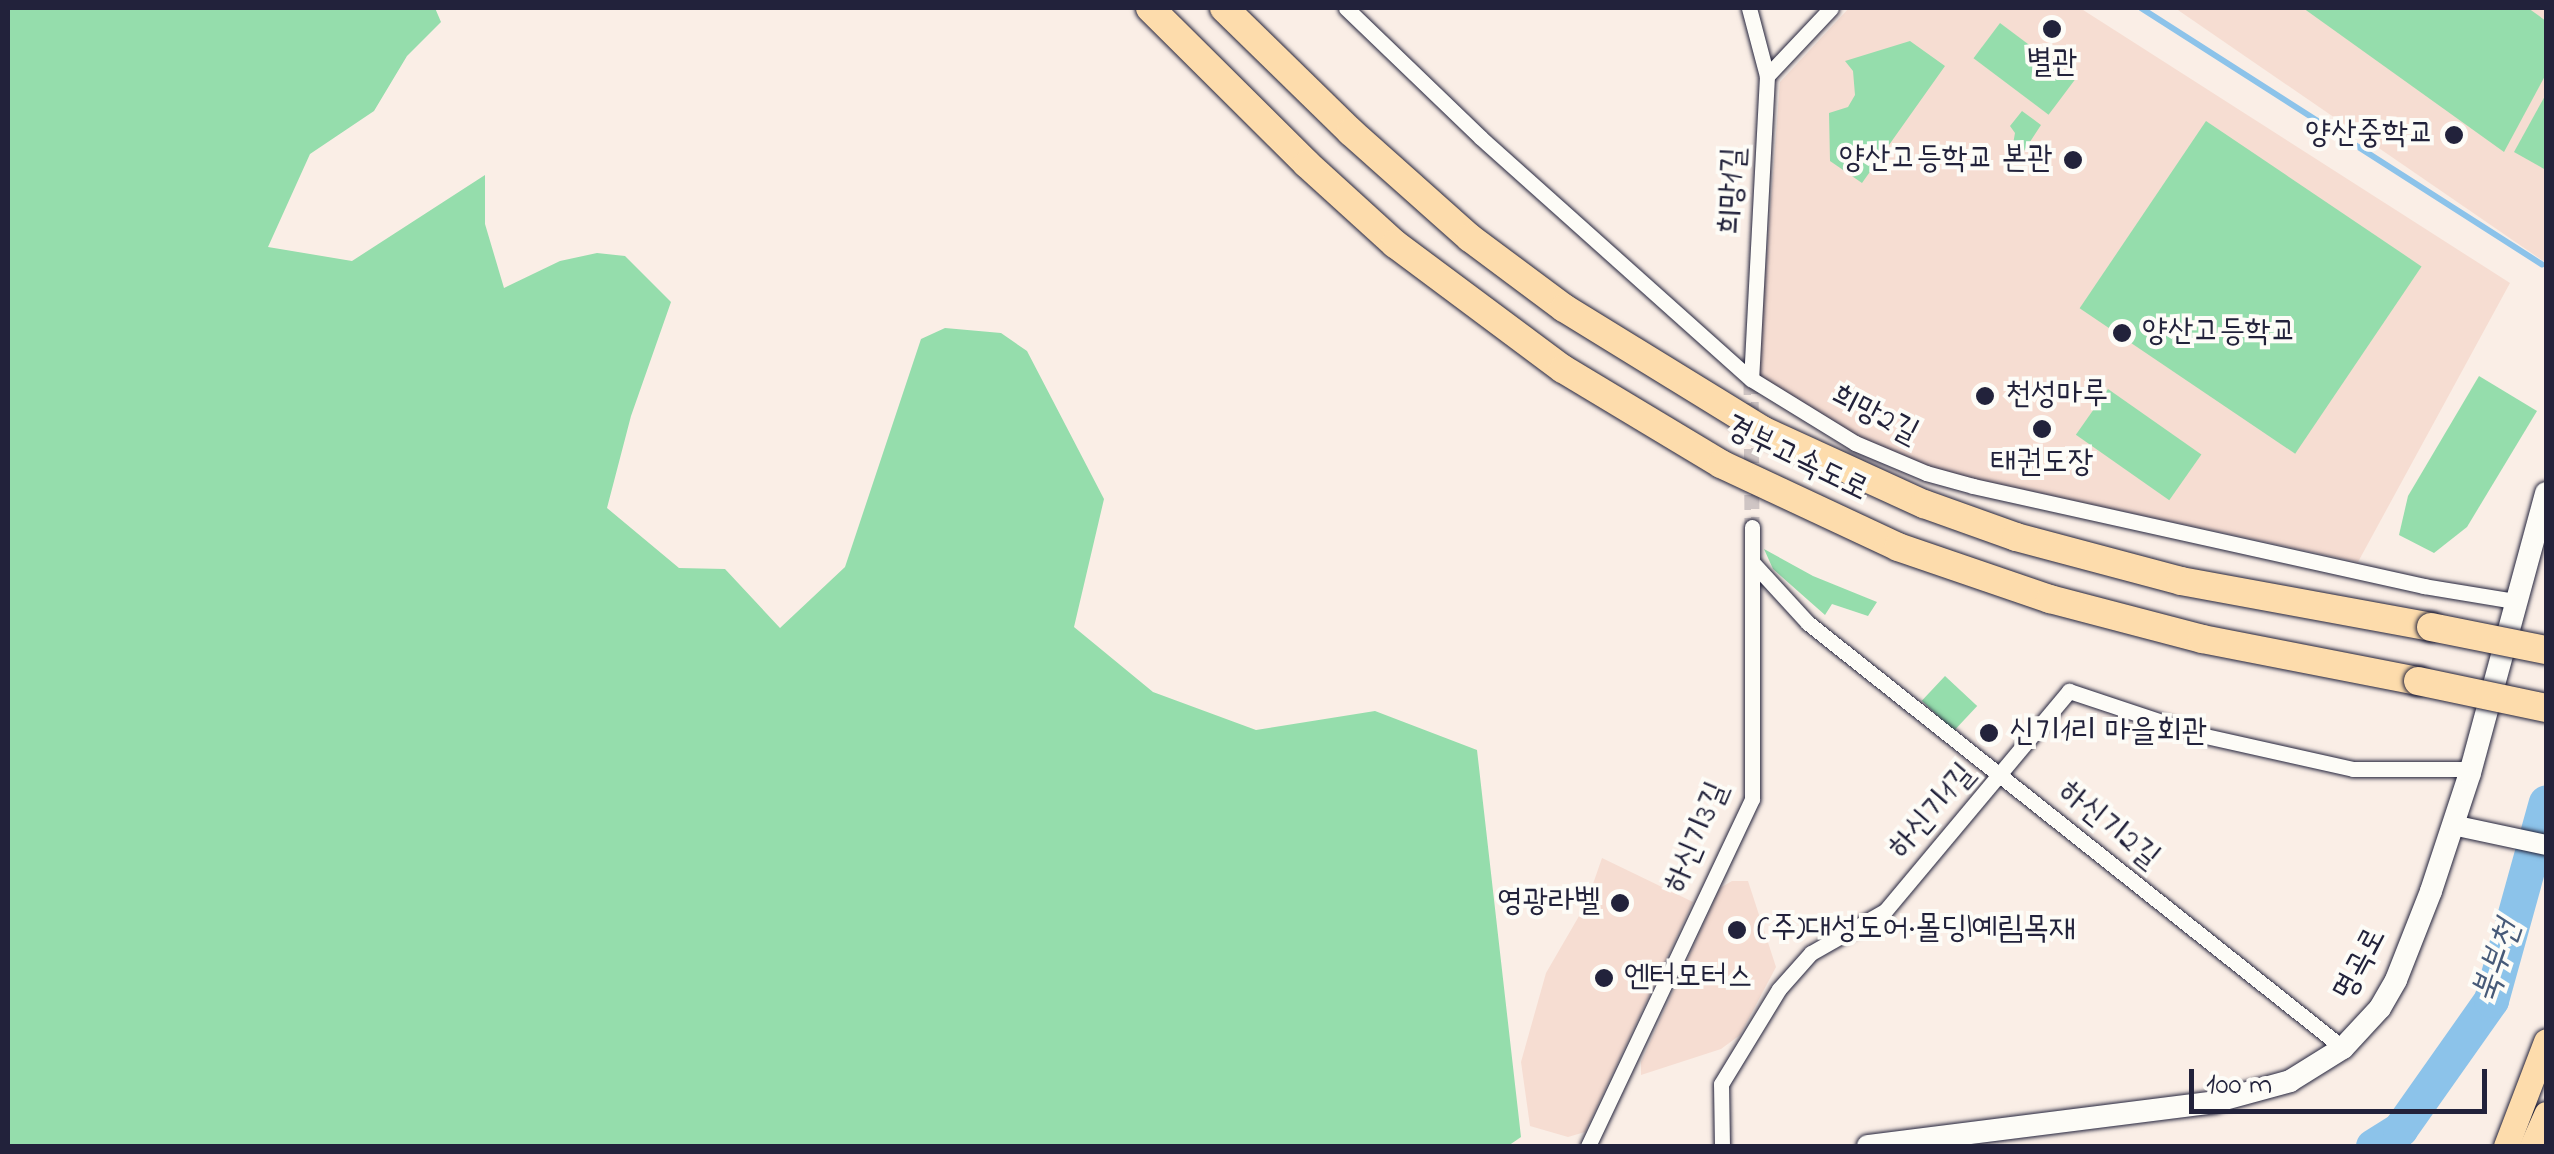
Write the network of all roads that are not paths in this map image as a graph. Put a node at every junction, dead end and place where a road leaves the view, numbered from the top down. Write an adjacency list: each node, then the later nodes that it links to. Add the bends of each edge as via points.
1 (1150, 8): 13 (highway, 경부고속도로, bridge, via 1395,244 1563,369 1721,464 1881,540 1993,582 2202,639)
2 (1224, 8): 12 (highway, 경부고속도로, bridge, via 1470,238 1564,308 1762,430 2016,538 2181,581)
3 (1346, 8): 7 (street, 희망2길)
4 (1749, 8): 6 (street, 희망1길)
5 (1831, 8): 6 (street)
6 (1767, 76): 7 (street, 희망1길)
7 (1751, 379): 11 (street, 희망2길, via 1856,443 1926,473)
8 (2546, 493): 11 (main road, 명곡로)
9 (1752, 527): 10 (street, 하신기3길)
10 (1752, 563): 15 (street, 하신기2길, via 1808,623); 21 (street, 하신기3길, via 1752,799)
11 (2516, 601): 14 (main road, 명곡로)
12 (2546, 650)
13 (2546, 708)
14 (2471, 769): 15 (street, 하신기1길, via 2353,769 2201,735 2068,690); 16 (main road, 명곡로)
15 (2000, 775): 19 (street, 하신기2길); 22 (street, 하신기1길, via 1884,910 1811,953 1779,989 1721,1084)
16 (2453, 826): 17 (street); 19 (main road, 명곡로, via 2396,980)
17 (2546, 845)
18 (2546, 1040): 24 (highway)
19 (2343, 1048): 23 (main road, 명곡로, via 2290,1081 2214,1102)
20 (2546, 1114): 25 (highway)
21 (1591, 1146)
22 (1722, 1146)
23 (1868, 1146)
24 (2506, 1146)
25 (2532, 1146)

